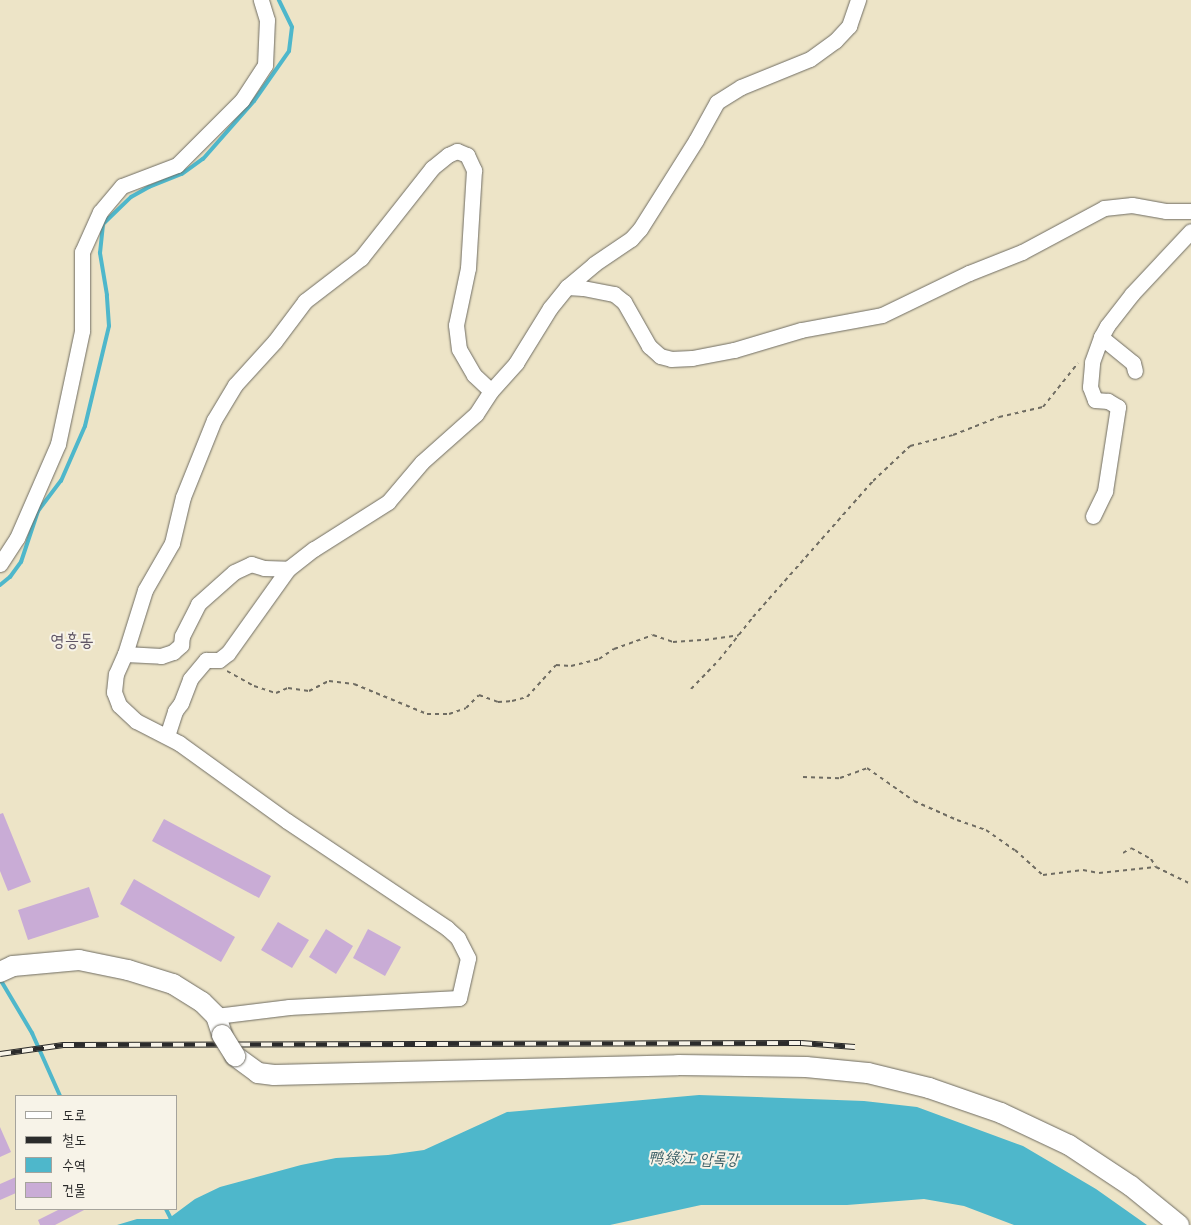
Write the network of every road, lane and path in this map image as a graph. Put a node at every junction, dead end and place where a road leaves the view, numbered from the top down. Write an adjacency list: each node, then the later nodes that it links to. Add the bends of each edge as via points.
1 (261, 0): 11 (street, via 266,20 265,65 242,100 177,165 122,186 100,212 82,252 82,331 58,444 17,538)
2 (858, 0): 5 (street, via 848,26 835,42 810,59 741,86 717,102 640,229)
3 (1190, 213): 5 (street, via 1132,205 1104,208 1022,252 969,273 882,315 802,330 734,350 692,358 660,356 649,346 624,302 614,294)
4 (1191, 231): 6 (street, via 1132,294)
5 (567, 287): 9 (street, via 516,363)
6 (1100, 337): 8 (street, via 1133,362); 10 (street, via 1092,362 1090,387 1095,400 1108,401 1118,408 1105,491)
7 (1080, 360): 13 (path, via 1043,407 999,417 953,435 910,446 874,481)
8 (1135, 371)
9 (491, 391): 12 (street, via 476,414 422,462 388,502); 14 (street, via 474,375 459,349 456,325 468,268 474,170 467,155 457,151 448,154 432,168 361,258 305,301 236,385 214,420 183,497 172,542 145,590)
10 (1093, 516)
11 (0, 564)
12 (288, 569): 14 (street, via 251,564 234,572 198,604 181,644 173,652 161,656); 15 (street, via 228,653 219,660)
13 (739, 635): 15 (path, via 673,642 653,635 599,659 556,666 528,697 498,702 479,695 466,708 449,714 427,714 354,684 329,681 309,691 288,688 276,693 254,686); 16 (path)
14 (125, 654): 17 (street, via 116,674 114,692 119,705 136,721)
15 (206, 660): 17 (street, via 190,679)
16 (691, 689)
17 (167, 736): 23 (street, via 447,928 458,938 468,958 459,998 289,1006)
18 (803, 777): 20 (path, via 840,778 867,768 914,800 986,830 1043,875)
19 (1123, 853): 20 (path, via 1131,848 1151,859)
20 (1156, 867): 21 (path)
21 (1191, 884)
22 (7, 969): 23 (main road, via 79,960 128,970 173,984 202,1002)
23 (219, 1025): 24 (main road, bridge, via 235,1056 258,1073 274,1075 678,1065 806,1067 868,1072 1000,1112 1069,1145 1132,1186)
24 (1179, 1225)

